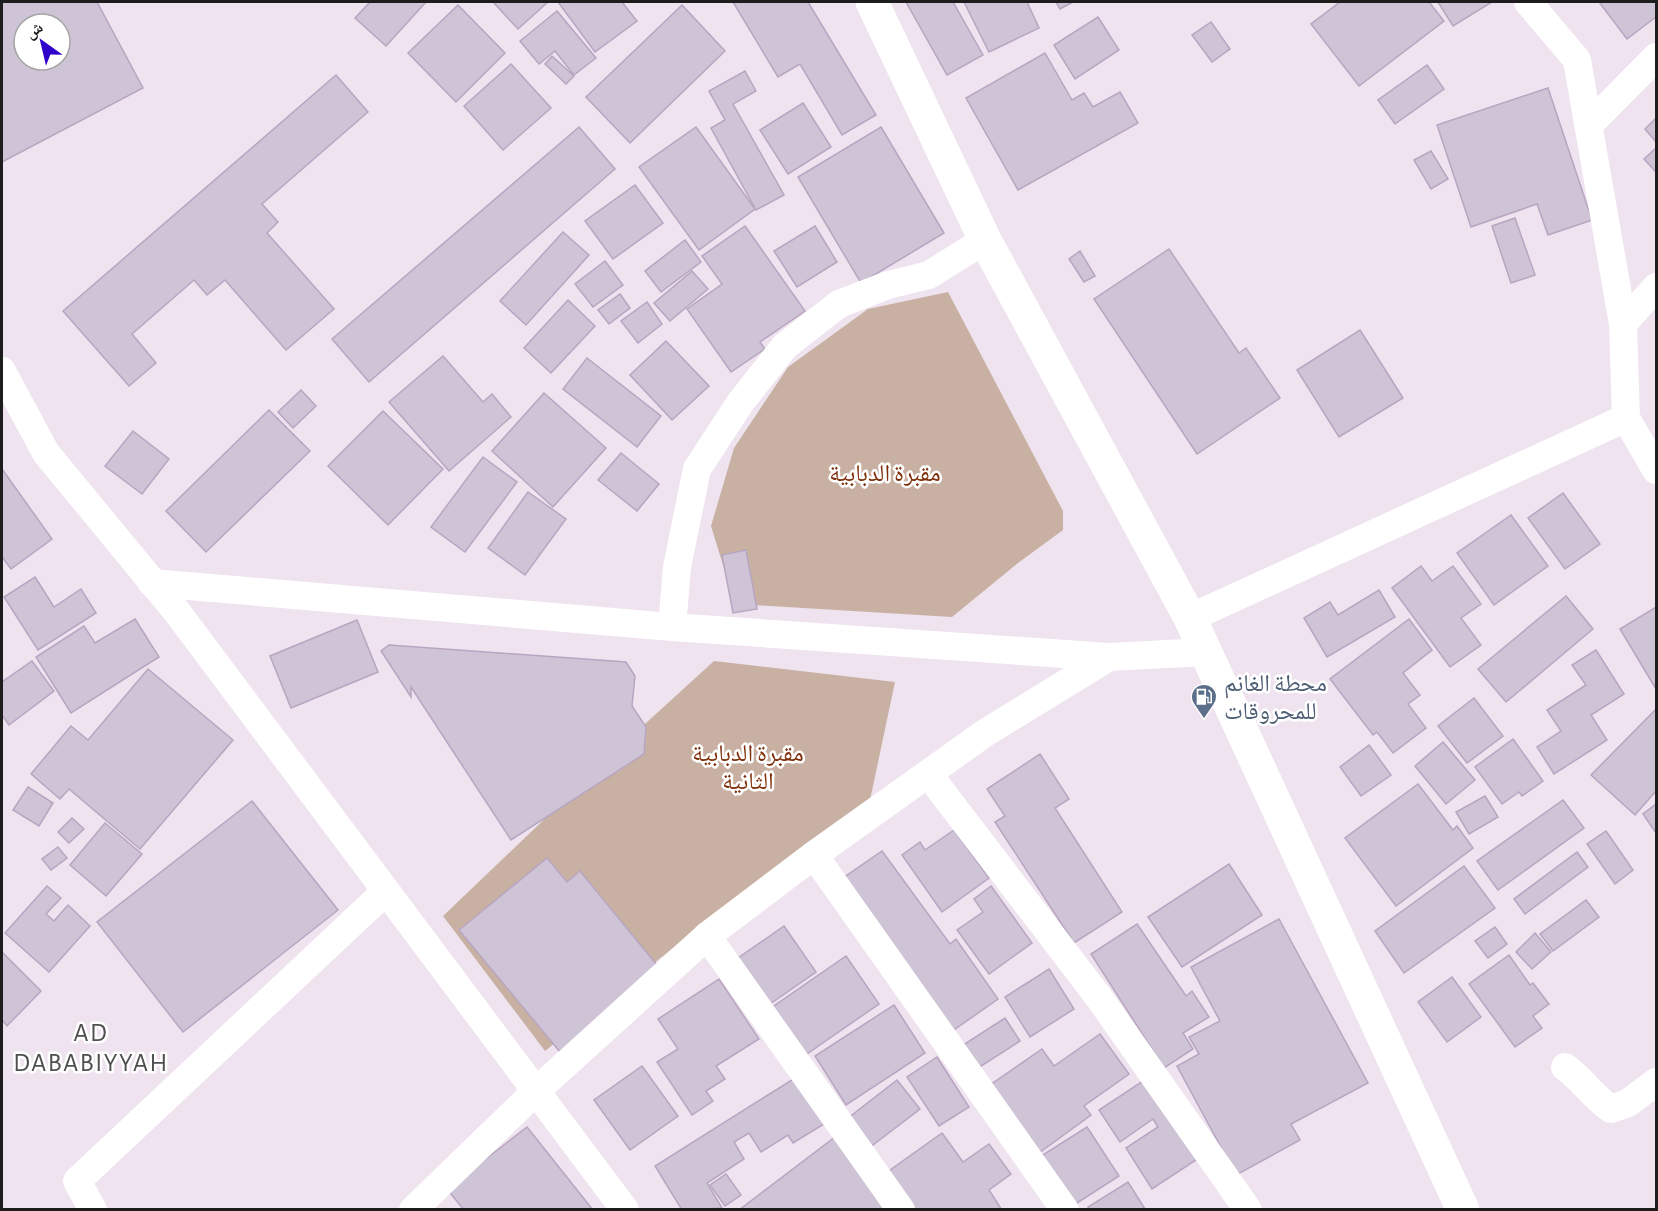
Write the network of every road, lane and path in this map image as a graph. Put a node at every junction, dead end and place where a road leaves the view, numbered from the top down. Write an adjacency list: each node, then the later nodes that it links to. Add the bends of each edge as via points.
1 (872, 2): 5 (street)
2 (1528, 2): 4 (street, via 1577,60)
3 (1656, 57): 4 (street)
4 (1588, 126): 7 (street)
5 (985, 240): 12 (street); 13 (street, via 929,275 888,285 839,304 785,346 697,469 677,567)
6 (1656, 286): 7 (street)
7 (1623, 324): 9 (street)
8 (2, 371): 11 (street, via 46,453)
9 (1626, 418): 10 (street); 12 (street)
10 (1656, 470)
11 (152, 583): 13 (street); 18 (street)
12 (1190, 618): 14 (street)
13 (672, 627): 15 (street)
14 (1205, 652): 15 (street); 29 (street)
15 (1109, 657): 16 (street, via 985,733)
16 (929, 775): 17 (street); 28 (street, via 1100,999)
17 (814, 855): 19 (street); 27 (street)
18 (386, 891): 22 (street); 23 (street, via 76,1181)
19 (707, 936): 22 (street); 26 (street)
20 (1564, 1067): 21 (street, via 1581,1078 1598,1100 1611,1109 1629,1103)
21 (1656, 1082)
22 (535, 1092): 24 (street); 25 (street)
23 (93, 1209)
24 (413, 1209)
25 (626, 1209)
26 (901, 1209)
27 (1065, 1209)
28 (1248, 1209)
29 (1463, 1209)

